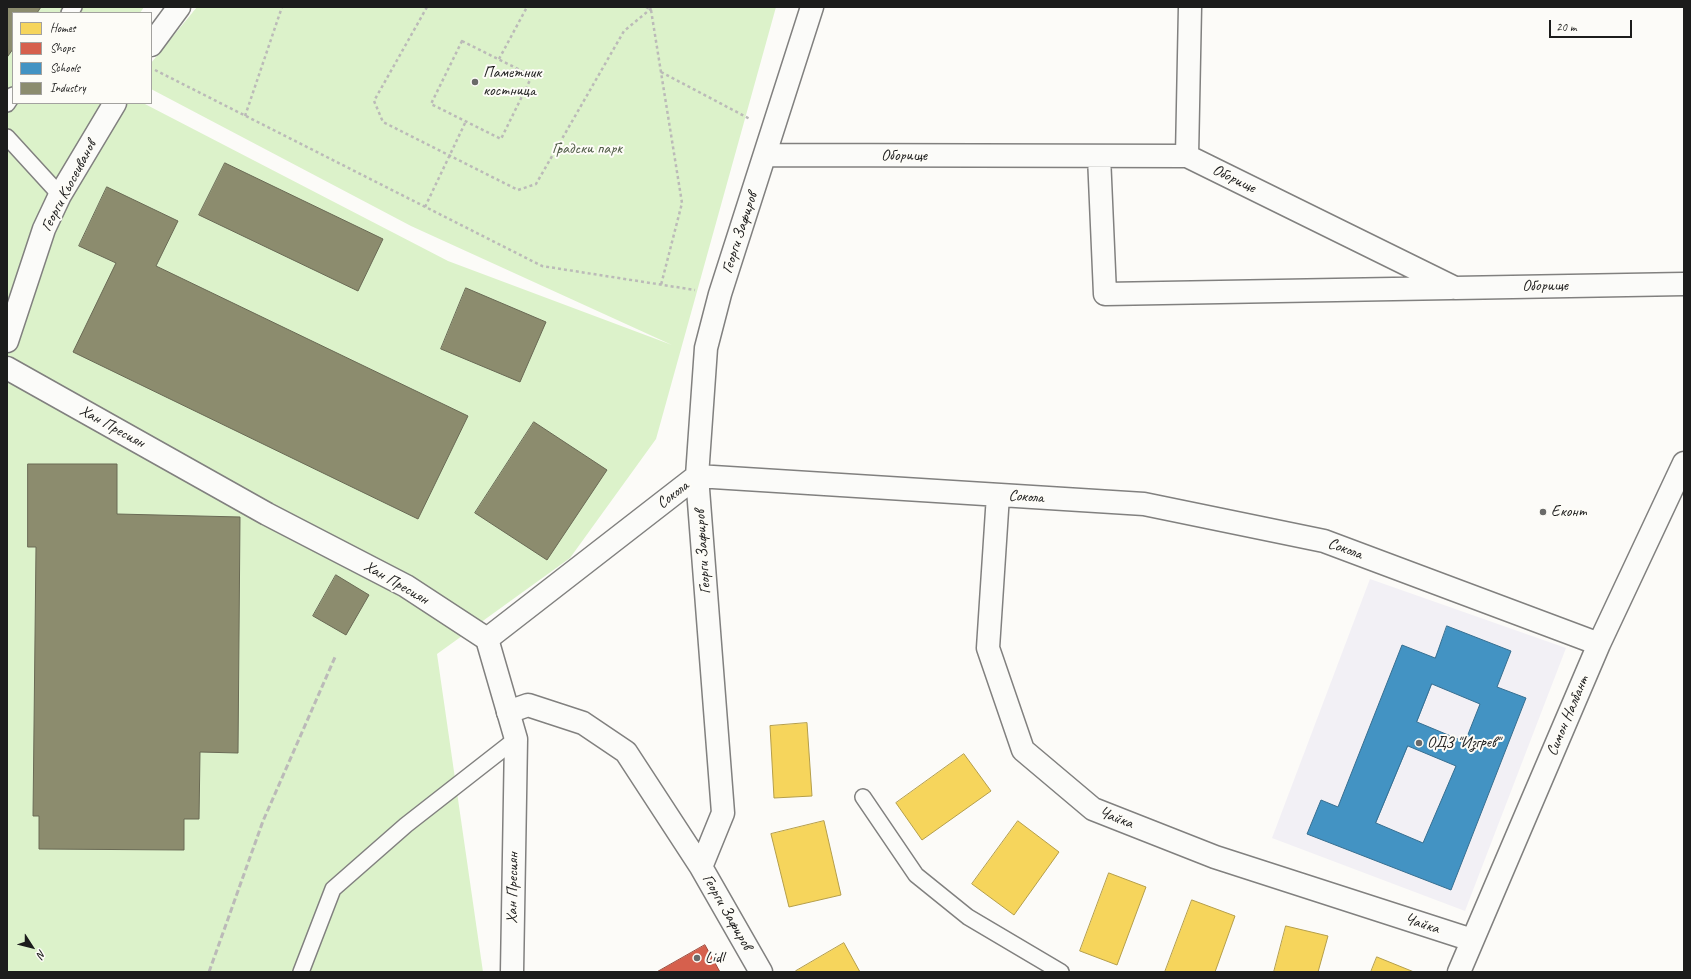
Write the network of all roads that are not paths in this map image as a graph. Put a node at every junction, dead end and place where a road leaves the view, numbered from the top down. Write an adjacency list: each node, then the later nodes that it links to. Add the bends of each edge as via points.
1 (179, 7): 4 (street)
2 (812, 7): 7 (street, Георги Зафиров)
3 (1190, 7): 9 (street)
4 (152, 44)
5 (114, 104): 10 (street, Георги Кьосеиванов)
6 (7, 137): 10 (lane)
7 (764, 155): 8 (street, Оборище); 16 (street, Георги Зафиров, via 720,294 706,348)
8 (1099, 156): 9 (street, Оборище); 12 (street, via 1105,294)
9 (1187, 156): 12 (street, Оборище)
10 (60, 195): 13 (street, Георги Кьосеиванов, via 44,229)
11 (1684, 284): 12 (street, Оборище)
12 (1455, 288)
13 (7, 341)
14 (7, 368): 18 (street, Хан Пресиян, via 267,514 406,586)
15 (1684, 463): 19 (street, Симон Налбант)
16 (697, 476): 17 (street, Сокола); 18 (street, Сокола); 23 (street, Георги Зафиров, via 723,814)
17 (998, 495): 19 (street, Сокола, via 1144,504 1324,541); 24 (street, Чайка, via 988,648 1023,750 1093,810 1215,857)
18 (487, 639): 20 (street, Хан Пресиян)
19 (1599, 644): 24 (street, Симон Налбант)
20 (508, 712): 21 (street, Хан Пресиян); 23 (street, via 528,705 583,723 626,752)
21 (516, 739): 25 (lane, via 406,825 333,889); 26 (street, Хан Пресиян)
22 (863, 797): 28 (lane, via 916,875 968,917)
23 (701, 867): 27 (street, Георги Зафиров)
24 (1472, 940): 29 (street, Симон Налбант)
25 (301, 972)
26 (512, 972)
27 (761, 972)
28 (1061, 972)
29 (1459, 972)

